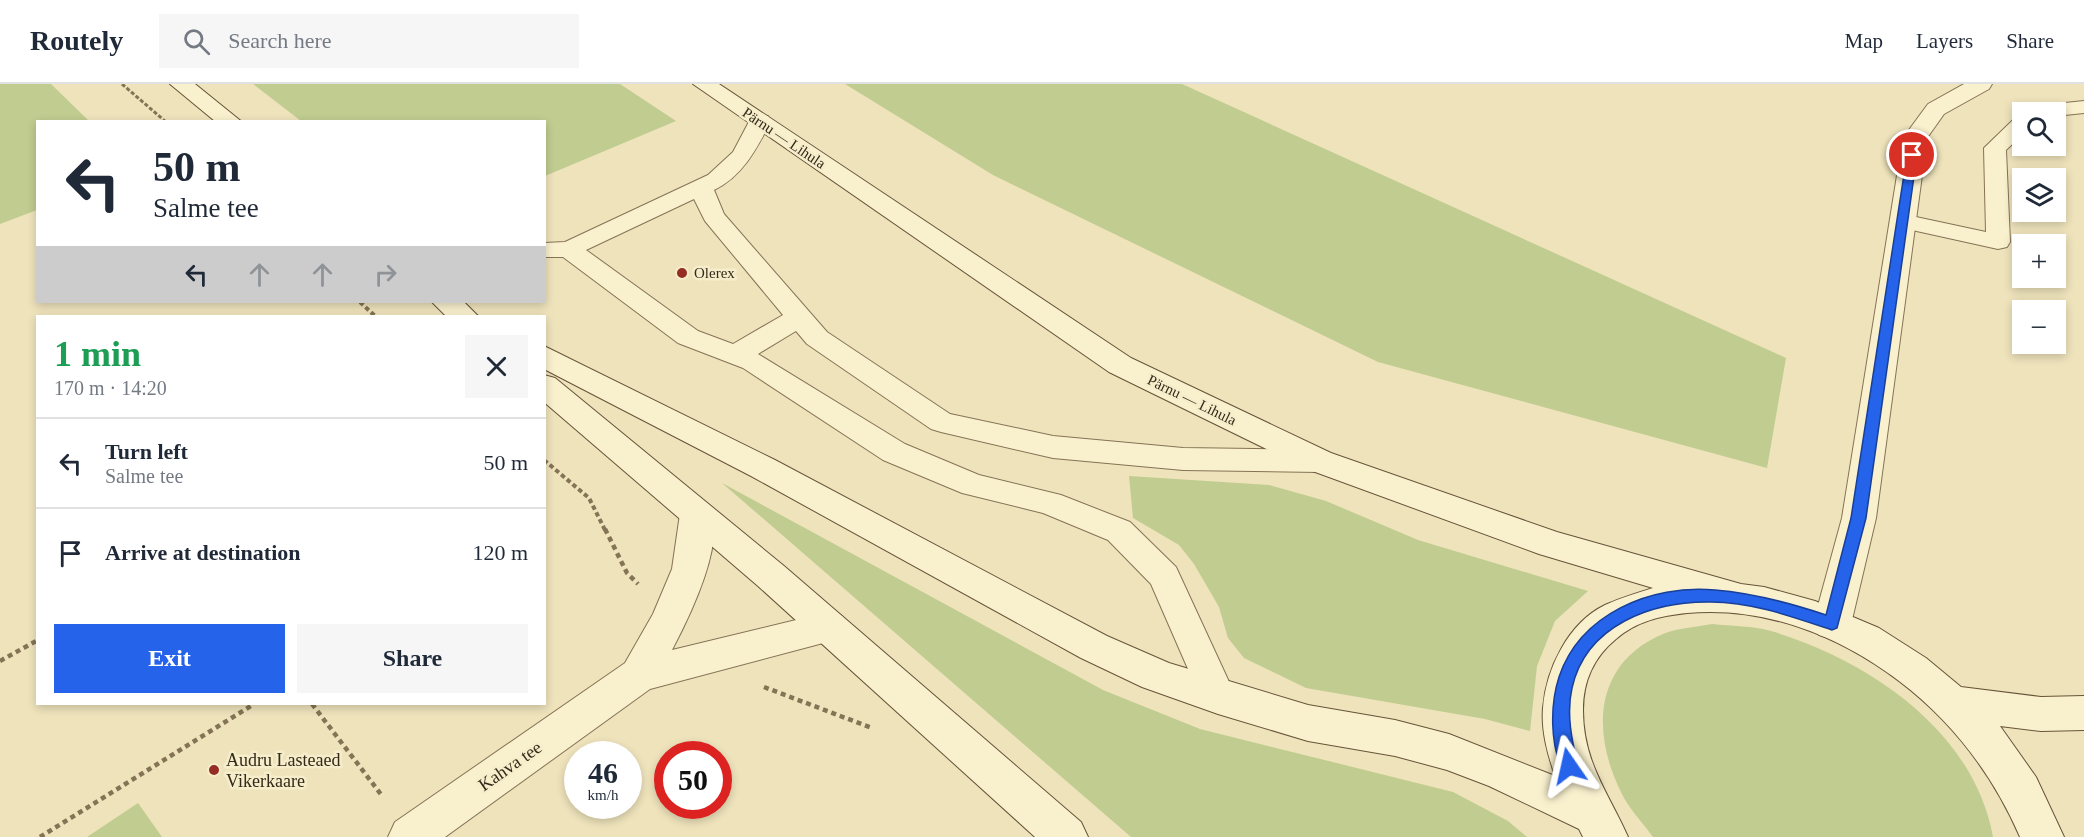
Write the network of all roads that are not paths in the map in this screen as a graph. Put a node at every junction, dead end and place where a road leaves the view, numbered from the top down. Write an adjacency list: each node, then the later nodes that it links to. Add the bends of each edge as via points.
1 (181, 84): 6 (main road)
2 (704, 84): 7 (main road, Pärnu — Lihula)
3 (1981, 84): 10 (main road, via 1936,109 1915,138)
4 (2084, 107): 5 (lane)
5 (2066, 109)
6 (228, 120)
7 (760, 121): 9 (lane, via 742,155 716,180); 16 (main road, Pärnu — Lihula, via 1120,365)
8 (2012, 133): 10 (lane, via 1995,147 1998,242)
9 (701, 186): 11 (lane); 12 (lane, via 713,216)
10 (1902, 221): 19 (main road, via 1859,518)
11 (557, 249): 13 (lane, via 688,338)
12 (800, 317): 13 (lane); 16 (lane, via 817,338 941,422 1053,447 1183,459)
13 (737, 354): 22 (lane, via 894,452 973,485 1050,503 1119,531 1164,576)
14 (546, 357): 22 (main road, via 763,468 1094,646 1156,675)
15 (546, 387): 17 (main road)
16 (1319, 461): 18 (main road, Pärnu — Lihula, via 1551,544)
17 (697, 514): 20 (main road); 21 (main road, Kahva tee, via 690,569 670,618)
18 (1738, 598): 19 (main road, via 1785,607); 25 (main road, via 1677,597 1641,605 1615,617 1589,638 1571,664 1563,690 1561,726 1569,766)
19 (1832, 624): 23 (main road, via 1906,665)
20 (829, 627): 21 (main road, Kahva tee); 27 (main road)
21 (639, 675): 26 (main road, Kahva tee)
22 (1218, 697): 25 (main road, via 1308,723 1395,738 1449,753 1504,773)
23 (1954, 703): 24 (main road, via 2041,714); 28 (main road, via 2006,762 2031,804)
24 (2084, 713)
25 (1602, 831)
26 (412, 836)
27 (1066, 837)
28 (2042, 837)

